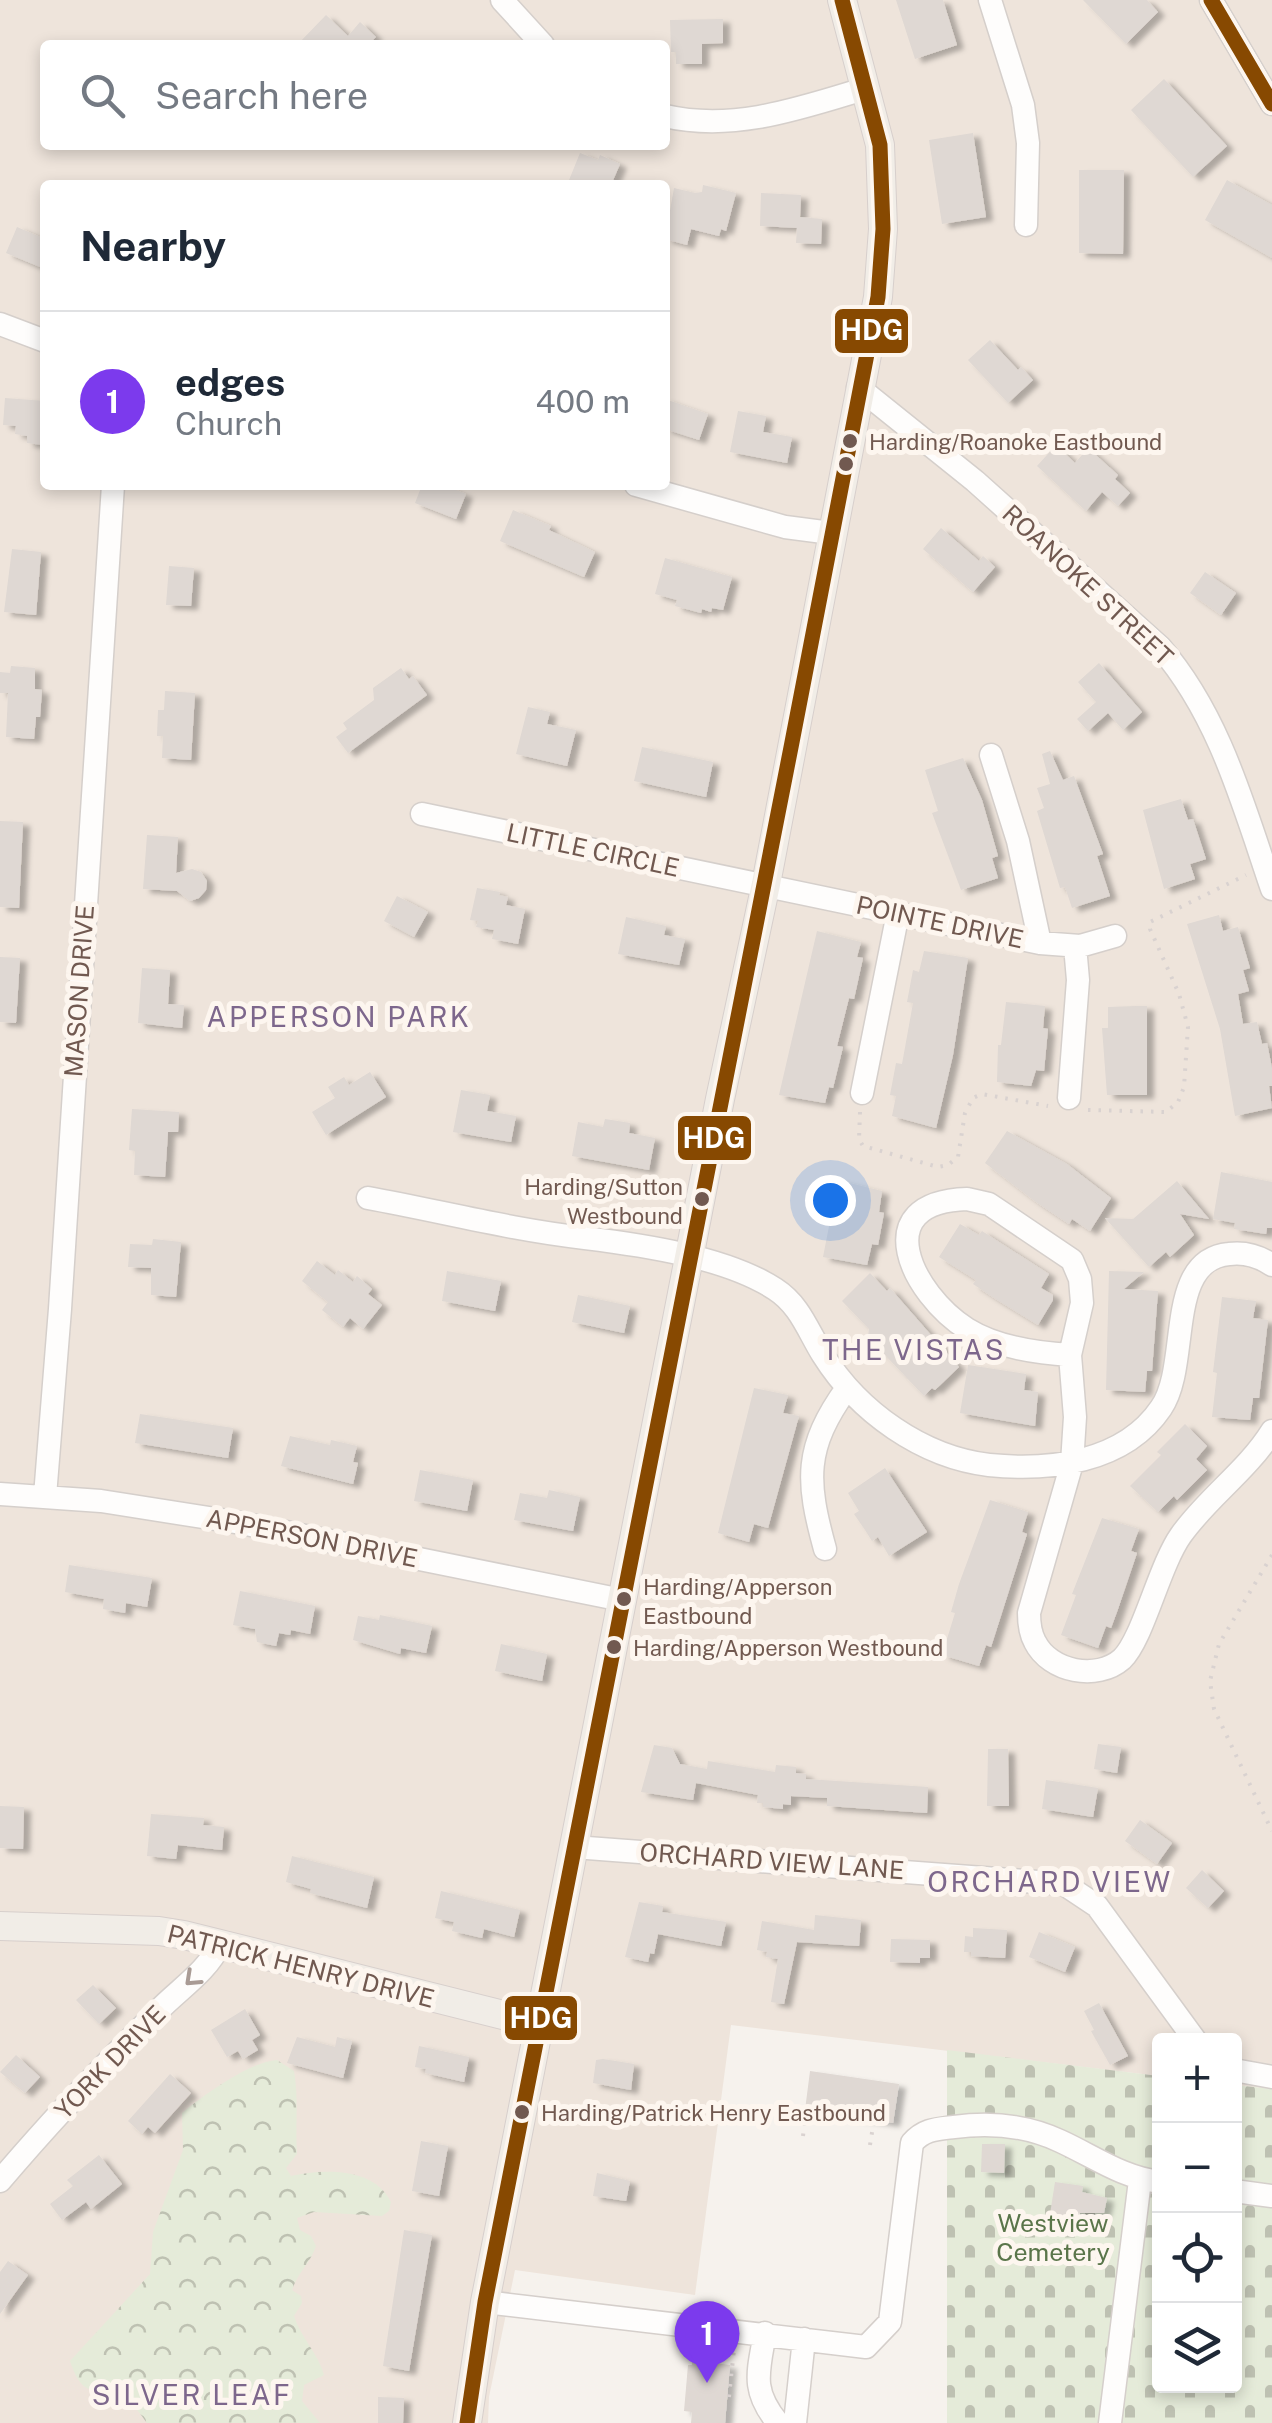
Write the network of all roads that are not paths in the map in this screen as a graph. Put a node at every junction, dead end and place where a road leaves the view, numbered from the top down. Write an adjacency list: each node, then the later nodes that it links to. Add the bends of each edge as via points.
1 (502, 0): 5 (street)
2 (842, 0): 6 (main road)
3 (990, 0): 9 (street, via 1023,104)
4 (1211, 0): 7 (street)
5 (538, 40)
6 (866, 88): 8 (street, via 748,119); 12 (main road, via 880,146 883,230 878,297)
7 (1272, 104)
8 (670, 117)
9 (1026, 225)
10 (0, 324): 11 (street)
11 (40, 339)
12 (858, 386): 15 (main road); 18 (street, ROANOKE STREET, via 1160,647 1202,704)
13 (113, 490): 35 (street, MASON DRIVE)
14 (654, 490): 15 (street)
15 (831, 533): 19 (main road)
16 (991, 755): 23 (street)
17 (422, 814): 19 (street, LITTLE CIRCLE)
18 (1266, 852): 20 (street, ROANOKE STREET)
19 (766, 884): 21 (street, POINTE DRIVE); 28 (main road)
20 (1272, 888)
21 (898, 913): 23 (street, POINTE DRIVE); 25 (street)
22 (1115, 936): 24 (street, POINTE DRIVE)
23 (1040, 943): 24 (street, POINTE DRIVE)
24 (1075, 946): 26 (street)
25 (862, 1093)
26 (1069, 1098)
27 (368, 1198): 28 (street)
28 (690, 1257): 31 (street, via 776,1290 798,1310); 37 (main road)
29 (1272, 1265): 33 (street, via 1230,1253 1197,1269 1187,1286 1174,1383 1161,1408 1118,1445)
30 (1070, 1355): 30 (street, via 997,1342 936,1304 907,1253 917,1216 940,1202 982,1201 1064,1252 1081,1291); 33 (street)
31 (848, 1388): 33 (street, via 892,1427 938,1451 990,1465); 36 (street, via 822,1427 812,1466)
32 (1272, 1431): 33 (street, via 1176,1542 1130,1648 1110,1666 1091,1671 1048,1658 1030,1626 1030,1606)
33 (1072, 1464)
34 (0, 1494): 35 (street, APPERSON DRIVE)
35 (45, 1496): 37 (street, APPERSON DRIVE, via 241,1523)
36 (825, 1549)
37 (622, 1600): 38 (main road)
38 (574, 1847): 41 (main road); 42 (street, ORCHARD VIEW LANE, via 1064,1884 1097,1906)
39 (0, 1926): 40 (main road, PATRICK HENRY DRIVE, via 159,1930)
40 (220, 1944): 41 (main road, PATRICK HENRY DRIVE); 45 (street, YORK DRIVE, one-way to 45, via 213,1960)
41 (539, 2024): 49 (main road)
42 (1191, 2033)
43 (1242, 2071): 44 (street)
44 (1272, 2077)
45 (0, 2181)
46 (1150, 2181): 51 (street, via 1018,2126 925,2131 912,2142 890,2322 866,2347); 55 (street)
47 (1242, 2192): 48 (street)
48 (1272, 2196)
49 (484, 2302): 50 (street); 52 (main road)
50 (764, 2333): 51 (street); 53 (street, via 757,2381)
51 (804, 2339): 54 (street)
52 (466, 2423)
53 (778, 2423)
54 (795, 2423)
55 (1110, 2423)

